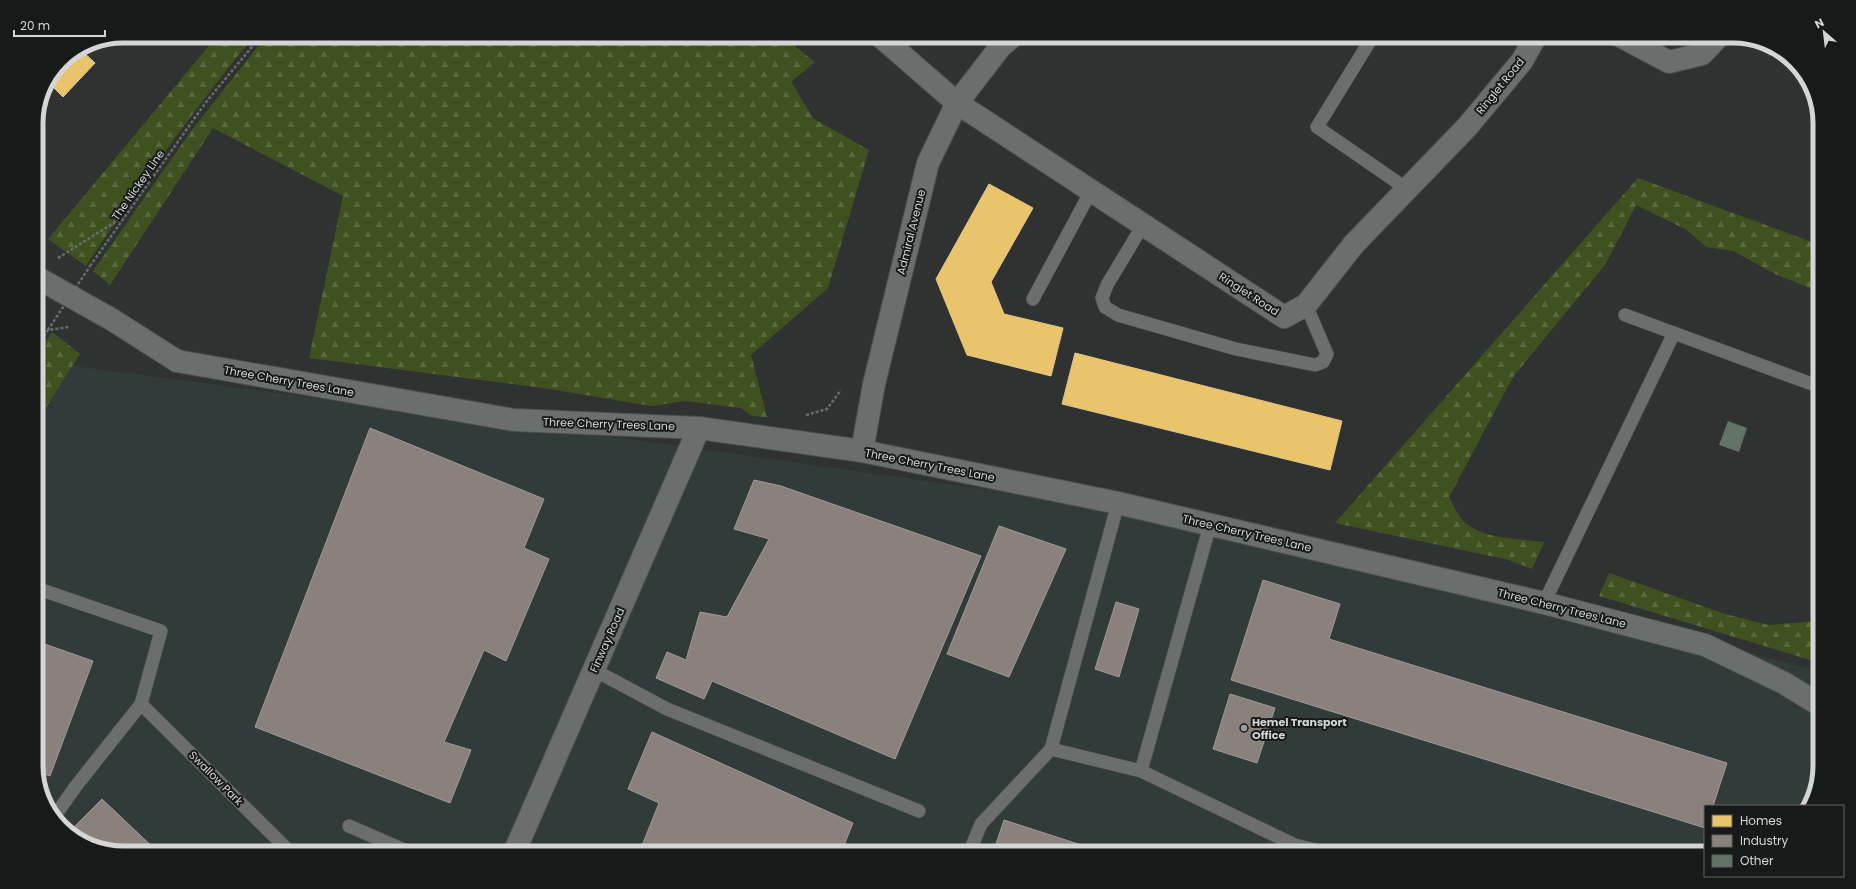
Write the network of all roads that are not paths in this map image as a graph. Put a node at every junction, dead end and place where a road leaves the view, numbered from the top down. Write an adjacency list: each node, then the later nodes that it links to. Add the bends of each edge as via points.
1 (888, 43): 7 (street, Ringlet Road)
2 (1005, 43): 7 (street, Admiral Avenue)
3 (1369, 43): 8 (lane, via 1317,127)
4 (1532, 43): 8 (street, Ringlet Road, via 1522,61 1467,127)
5 (1633, 43): 6 (street, via 1669,62 1702,54)
6 (1712, 43)
7 (957, 103): 9 (street, Ringlet Road); 18 (street, Admiral Avenue, via 928,163 874,384)
8 (1407, 189): 13 (street, Ringlet Road, via 1354,244)
9 (1091, 191): 10 (street, Ringlet Road); 12 (lane)
10 (1144, 225): 13 (street, Ringlet Road, via 1284,317); 13 (lane, via 1107,285 1102,298 1105,307 1118,315 1236,349 1315,365 1323,362 1327,354)
11 (43, 281): 17 (street, Three Cherry Trees Lane, via 111,319 177,361 514,420)
12 (1033, 299)
13 (1306, 305)
14 (1625, 315): 15 (lane)
15 (1674, 333): 16 (lane); 22 (lane)
16 (1813, 384)
17 (699, 428): 18 (street, Three Cherry Trees Lane); 23 (street, Finway Road)
18 (862, 451): 19 (street, Three Cherry Trees Lane)
19 (1118, 503): 20 (street, Three Cherry Trees Lane); 26 (lane)
20 (1210, 525): 22 (street, Three Cherry Trees Lane); 27 (lane)
21 (43, 590): 25 (lane, via 161,631)
22 (1544, 603): 24 (street, Three Cherry Trees Lane, via 1705,645)
23 (594, 670): 29 (lane, via 666,709); 33 (street, Finway Road)
24 (1813, 700)
25 (142, 704): 28 (lane); 31 (lane, Swallow Park)
26 (1051, 749): 27 (lane); 34 (lane, via 981,824)
27 (1142, 770): 35 (lane)
28 (58, 811)
29 (919, 811)
30 (349, 826): 32 (lane)
31 (284, 846)
32 (395, 846)
33 (517, 846)
34 (972, 846)
35 (1299, 846)

